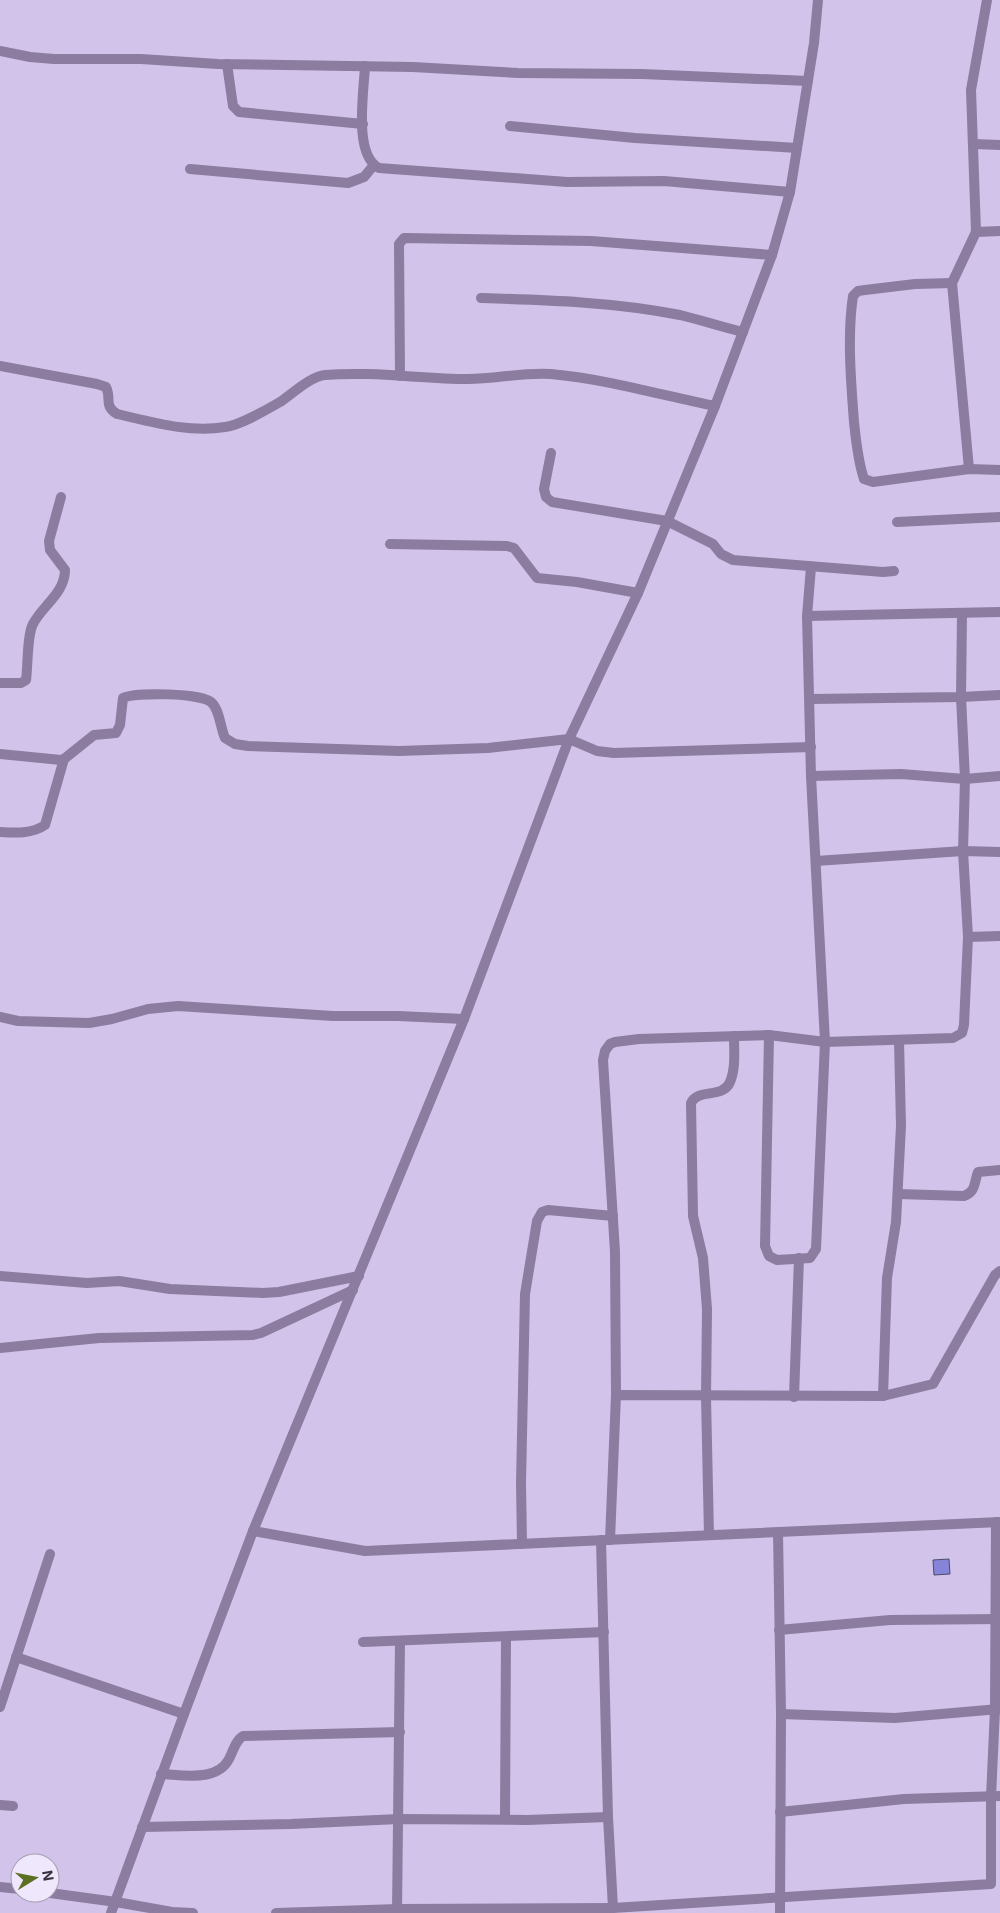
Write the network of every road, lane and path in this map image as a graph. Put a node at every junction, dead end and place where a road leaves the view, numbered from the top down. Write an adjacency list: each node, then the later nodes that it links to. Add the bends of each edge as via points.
1 (818, 0): 6 (street)
2 (987, 0): 9 (street, via 971,90)
3 (0, 51): 4 (street, via 54,59 141,59)
4 (227, 64): 5 (street); 7 (street, via 233,106 239,112)
5 (365, 66): 6 (street); 7 (street)
6 (808, 81): 11 (street)
7 (363, 124): 12 (street, via 364,149)
8 (510, 126): 11 (street)
9 (974, 144): 10 (street); 16 (street)
10 (1000, 145)
11 (797, 148): 14 (street)
12 (374, 165): 13 (street, via 364,177 348,183); 14 (street, via 398,170 567,182 664,181)
13 (190, 169)
14 (790, 192): 17 (street)
15 (1000, 231): 16 (street)
16 (976, 232): 18 (street)
17 (772, 255): 20 (street); 22 (street, via 591,241 404,238 399,244)
18 (952, 283): 25 (street); 25 (street, via 915,284 855,294 850,382 864,479 873,482)
19 (481, 298): 20 (street, via 616,306 680,315)
20 (743, 332): 23 (street)
21 (0, 366): 22 (street, via 106,387 108,405 117,414 175,427 212,428 238,423 322,375)
22 (400, 376): 23 (street, via 470,379 552,374)
23 (715, 406): 29 (street)
24 (551, 453): 29 (street, via 544,489 547,499 571,506)
25 (968, 469): 26 (street)
26 (1000, 470)
27 (62, 497): 38 (street, via 49,541 50,550 64,570 64,580 32,625 26,680)
28 (1000, 517): 30 (street)
29 (667, 521): 32 (street, via 712,544 733,560); 34 (street)
30 (897, 522)
31 (390, 544): 34 (street, via 507,546 514,548 537,578)
32 (811, 567): 33 (street); 37 (street)
33 (894, 571)
34 (638, 593): 42 (street)
35 (1000, 612): 36 (street)
36 (962, 614): 37 (street); 40 (street)
37 (807, 616): 41 (street)
38 (0, 683)
39 (1000, 695): 40 (street)
40 (961, 697): 41 (street); 48 (street)
41 (811, 699): 43 (street)
42 (570, 739): 43 (street, via 597,751 614,753); 45 (street, via 488,748 398,751 248,746 225,738 216,708 210,701 160,694 123,698 116,734 92,736); 56 (street)
43 (811, 747): 46 (street)
44 (0, 754): 45 (street)
45 (64, 759): 49 (street, via 45,825 29,832)
46 (811, 776): 48 (street, via 902,774); 52 (street)
47 (1000, 776): 48 (street)
48 (965, 779): 50 (street)
49 (0, 832)
50 (963, 851): 51 (street); 52 (street); 54 (street)
51 (1000, 852)
52 (816, 860): 60 (street)
53 (1000, 936): 54 (street)
54 (968, 937): 59 (street, via 962,1033 952,1038)
55 (0, 1017): 56 (street, via 18,1021 89,1023 148,1009 178,1006 333,1016)
56 (464, 1019): 66 (street)
57 (770, 1035): 58 (street); 60 (street); 64 (street, via 765,1246 773,1258)
58 (734, 1036): 63 (street, via 623,1041 610,1044 605,1051); 72 (street, via 734,1066 727,1088 698,1096 691,1103 692,1216 703,1258 707,1309)
59 (899, 1040): 60 (street); 62 (street, via 901,1126)
60 (825, 1042): 64 (street, via 816,1249 810,1258)
61 (1000, 1170): 62 (street, via 978,1172 974,1188 964,1196)
62 (898, 1194): 71 (street, via 887,1278)
63 (613, 1216): 70 (street); 79 (street, via 548,1210 542,1212 537,1221 525,1294)
64 (799, 1258): 73 (street)
65 (0, 1276): 66 (street, via 87,1283 119,1281 170,1289 263,1293)
66 (359, 1276): 68 (street)
67 (998, 1277): 71 (street, via 933,1384)
68 (353, 1290): 69 (street, via 253,1335 99,1338); 75 (street)
69 (0, 1348)
70 (616, 1395): 72 (street); 78 (street)
71 (883, 1396): 73 (street)
72 (706, 1397): 73 (street); 77 (street)
73 (794, 1397)
74 (998, 1522): 76 (street); 81 (street)
75 (253, 1531): 79 (street, via 365,1551); 90 (street)
76 (778, 1532): 77 (street); 82 (street)
77 (709, 1535): 78 (street)
78 (606, 1540): 79 (street); 83 (street)
79 (522, 1544)
80 (50, 1554): 87 (street)
81 (997, 1619): 82 (street, via 890,1620); 89 (street)
82 (779, 1630): 91 (street)
83 (604, 1632): 84 (street); 98 (street)
84 (506, 1637): 86 (street); 100 (street)
85 (363, 1642): 86 (street)
86 (400, 1642): 92 (street)
87 (16, 1657): 88 (street); 90 (street)
88 (0, 1707)
89 (997, 1709): 91 (street, via 895,1718); 94 (street)
90 (184, 1714): 93 (street)
91 (781, 1714): 97 (street)
92 (400, 1732): 93 (street, via 243,1736 220,1771 198,1776); 99 (street)
93 (161, 1774): 101 (street)
94 (995, 1797): 97 (street, via 904,1798); 102 (street)
95 (0, 1805): 96 (street)
96 (13, 1806)
97 (780, 1812): 104 (street)
98 (608, 1817): 100 (street); 106 (street)
99 (399, 1819): 100 (street); 101 (street); 107 (street)
100 (505, 1819)
101 (142, 1827): 105 (street)
102 (996, 1884): 104 (street)
103 (60, 1894): 105 (street)
104 (780, 1898): 106 (street); 111 (street)
105 (116, 1902): 108 (street); 109 (street)
106 (613, 1908): 107 (street)
107 (398, 1911): 110 (street)
108 (111, 1913)
109 (192, 1913)
110 (276, 1913)
111 (780, 1913)

